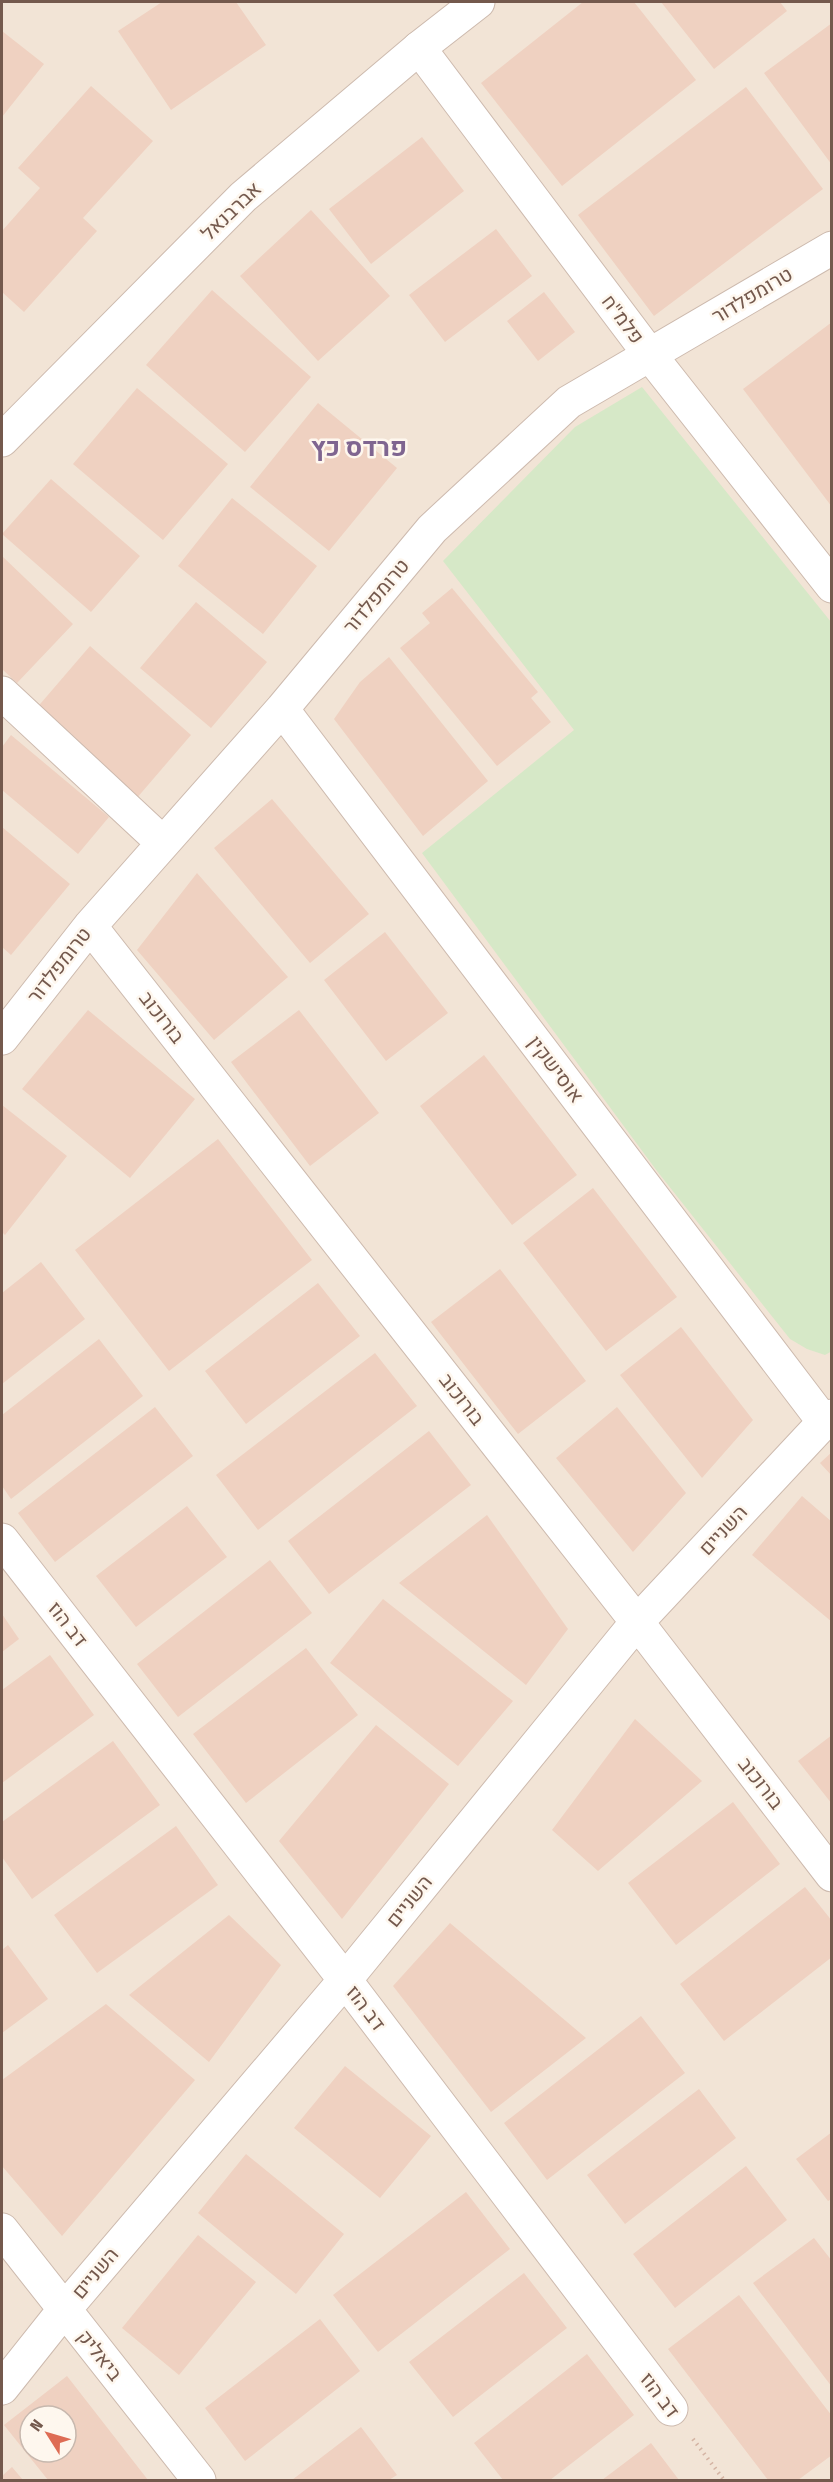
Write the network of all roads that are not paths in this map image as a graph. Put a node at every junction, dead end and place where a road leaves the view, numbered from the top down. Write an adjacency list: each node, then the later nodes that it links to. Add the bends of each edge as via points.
1 (478, 2): 2 (street, אברבנאל)
2 (419, 48): 4 (street, פלמ"ח); 5 (street, אברבנאל, via 243,197)
3 (831, 248): 4 (street, טרומפלדור)
4 (650, 355): 6 (street, פלמ"ח); 8 (street, טרומפלדור, via 569,402 432,529)
5 (2, 440)
6 (831, 586)
7 (2, 693): 9 (street)
8 (282, 709): 9 (street, טרומפלדור); 12 (street, אוסישקין)
9 (163, 843): 10 (street, טרומפלדור)
10 (90, 926): 11 (street, טרומפלדור); 14 (street, בורוכוב)
11 (2, 1038)
12 (828, 1419): 14 (street, השניים)
13 (2, 1539): 16 (street, דב הוז)
14 (637, 1622): 15 (street, בורוכוב); 16 (street, השניים)
15 (831, 1875)
16 (345, 1980): 18 (street, השניים); 20 (street, דב הוז)
17 (2, 2230): 18 (street, ביאליק)
18 (64, 2310): 19 (street, השניים); 21 (street, ביאליק)
19 (2, 2388)
20 (671, 2409)
21 (199, 2481)

